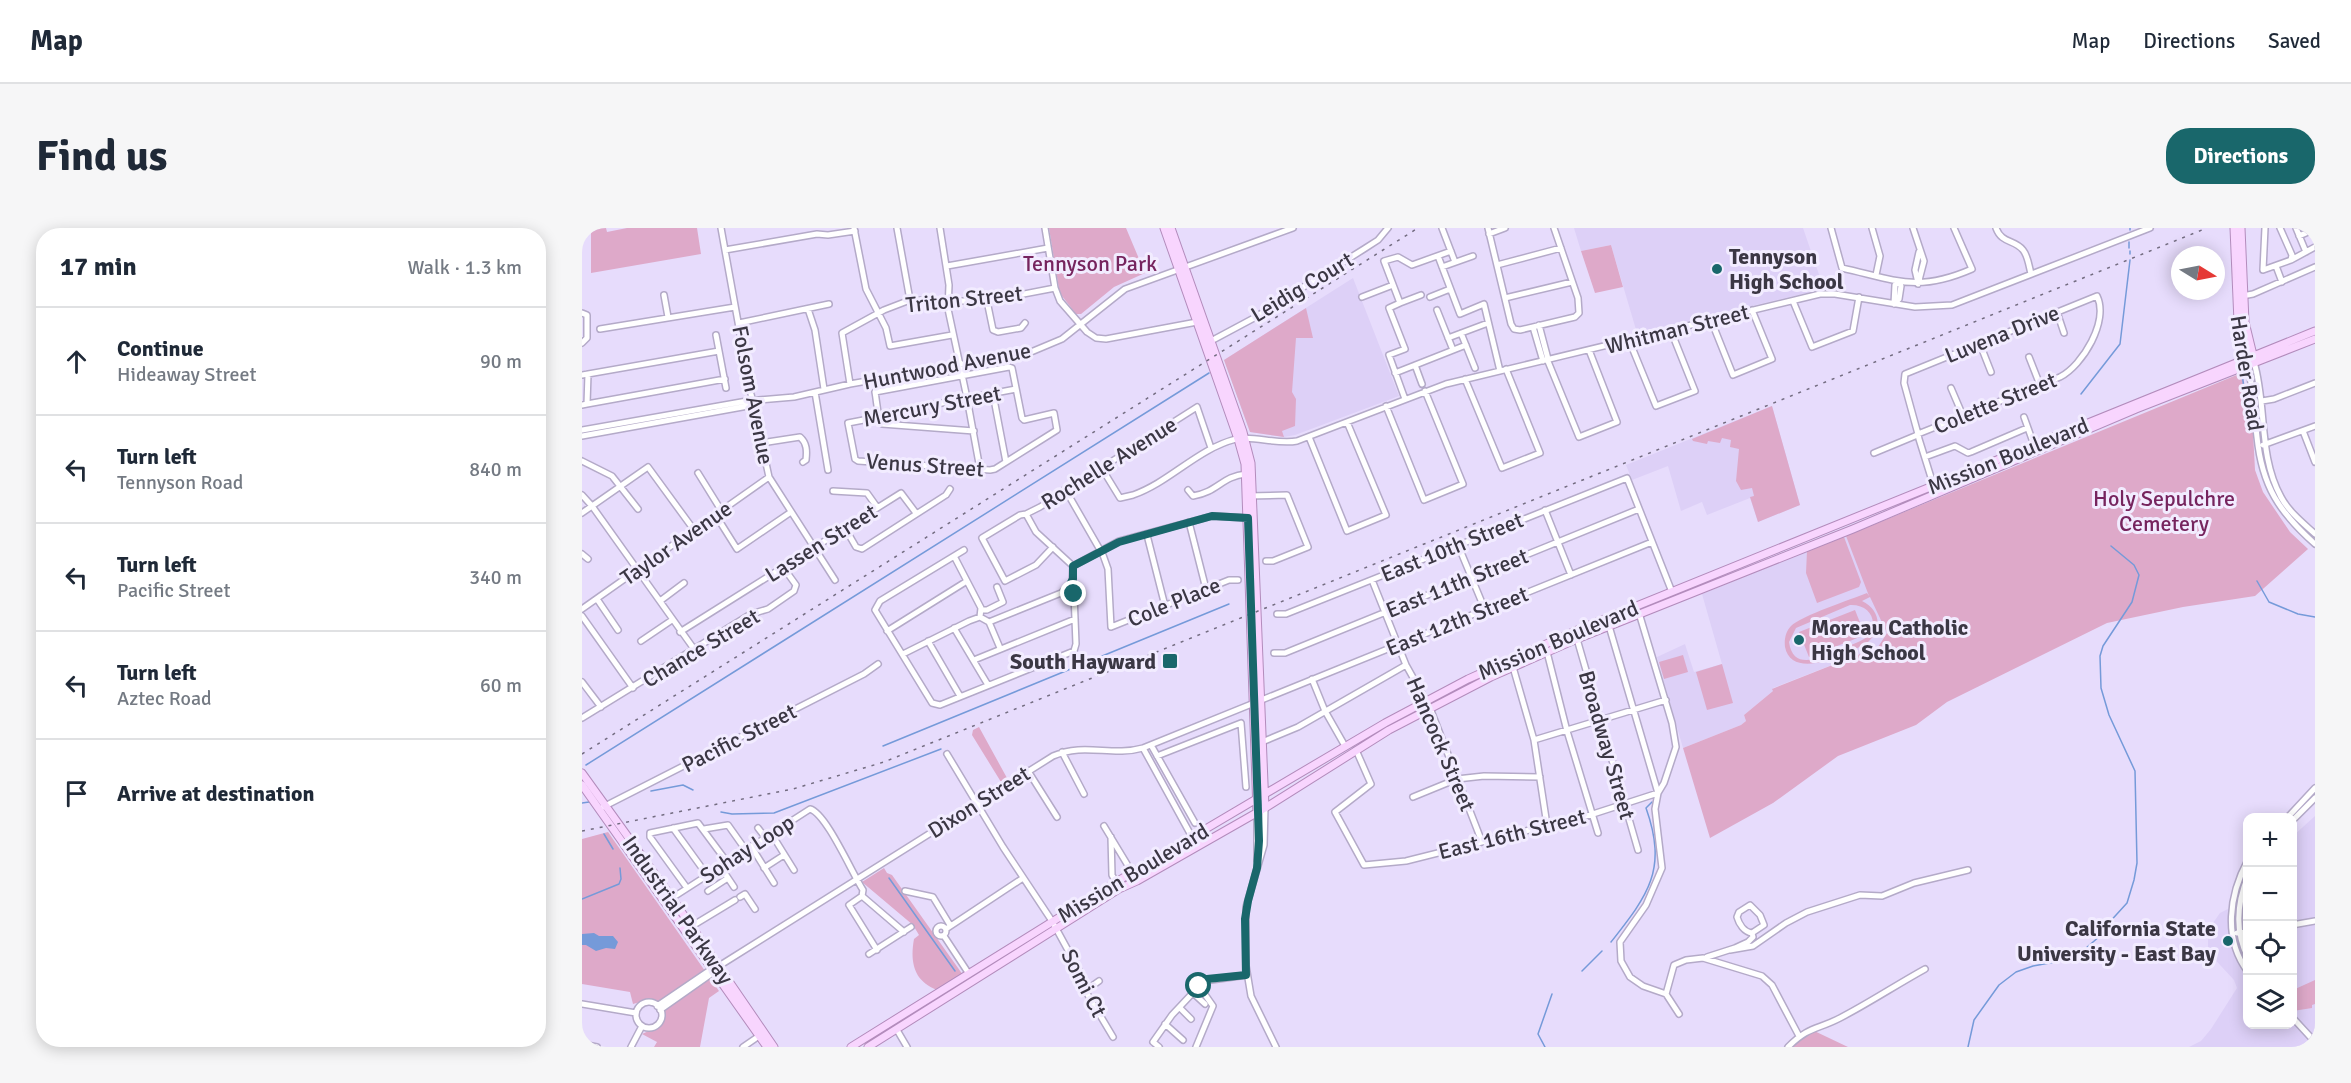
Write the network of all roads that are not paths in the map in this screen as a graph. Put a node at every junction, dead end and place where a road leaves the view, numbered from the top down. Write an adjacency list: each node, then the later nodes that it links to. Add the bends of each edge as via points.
1 (721, 228): 32 (street, Folsom Avenue)
2 (804, 228): 27 (street)
3 (897, 228): 62 (street)
4 (940, 228): 40 (street)
5 (1045, 228): 29 (street)
6 (1164, 228): 42 (main road)
7 (1171, 228): 42 (main road)
8 (1293, 228): 42 (street, Huntwood Avenue)
9 (1388, 228): 93 (street, Leidig Court, via 1371,245 1254,318)
10 (1442, 228): 33 (street)
11 (1505, 228): 26 (street)
12 (1554, 228): 30 (street)
13 (1831, 228): 46 (street, via 1842,268)
14 (1872, 228): 46 (street, via 1880,256)
15 (1913, 228): 50 (street, via 1924,261)
16 (1954, 228): 50 (street, via 1972,269 1951,278)
17 (1996, 228): 45 (street, via 2000,237 2021,247)
18 (2150, 228): 45 (street, Whitman Street)
19 (2234, 228): 57 (main road, Harder Road)
20 (2241, 228): 57 (main road, Harder Road)
21 (2265, 228): 41 (street, via 2263,270)
22 (2280, 228): 37 (street)
23 (2296, 228): 28 (street)
24 (854, 229): 27 (street); 75 (street, via 866,289)
25 (2315, 230): 28 (street)
26 (1489, 231): 39 (street)
27 (806, 236): 32 (street)
28 (2299, 236): 34 (street)
29 (1048, 248): 40 (street); 52 (street)
30 (1561, 248): 39 (street); 47 (street)
31 (2315, 248): 34 (street)
32 (724, 250): 69 (street, Folsom Avenue)
33 (1451, 251): 35 (street); 38 (street)
34 (2306, 252): 37 (street)
35 (1438, 256): 43 (street); 51 (street, via 1410,266 1398,256 1384,261)
36 (1473, 256): 38 (street)
37 (2291, 260): 41 (street)
38 (1455, 262): 43 (street)
39 (1497, 265): 61 (street)
40 (947, 266): 63 (street)
41 (2276, 266): 49 (street)
42 (1181, 267): 78 (main road); 82 (street, Huntwood Avenue, via 1125,290); 93 (main road)
43 (1442, 267): 53 (street)
44 (2315, 267): 49 (street)
45 (2031, 274): 68 (street, Whitman Street, via 1952,305)
46 (1876, 275): 48 (street)
47 (1572, 282): 61 (street); 83 (street, via 1579,313)
48 (1899, 282): 50 (street); 68 (street, via 1899,299)
49 (2282, 282): 57 (street)
50 (1918, 284)
51 (1393, 285): 58 (street); 66 (street)
52 (1055, 288): 64 (street, Triton Street); 82 (street, via 1060,301)
53 (1450, 289): 59 (street); 81 (street, via 1460,314 1484,304)
54 (1421, 295): 66 (street)
55 (664, 296): 76 (street)
56 (2097, 296): 73 (street, Luvena Drive); 118 (street, Colette Street, via 2101,303 2093,341 2072,370)
57 (2239, 296): 104 (main road, Harder Road)
58 (1362, 297)
59 (1430, 297)
60 (1858, 297): 65 (street, Whitman Street, via 1830,293); 65 (street, via 1853,331 1812,347); 68 (street, Whitman Street)
61 (1505, 298): 83 (street, via 1514,329)
62 (910, 300): 63 (street, Triton Street); 75 (street, Triton Street)
63 (948, 300): 64 (street, Triton Street); 90 (street)
64 (987, 301): 80 (street, via 993,330 1021,328)
65 (1793, 301): 72 (street, Whitman Street)
66 (1400, 303): 110 (street, via 1389,308 1405,349 1389,355)
67 (829, 304): 70 (street)
68 (1894, 304)
69 (735, 307): 76 (street); 79 (street, Folsom Avenue)
70 (808, 309): 79 (street); 121 (street)
71 (1437, 310): 91 (street)
72 (1752, 310): 77 (street, Whitman Street); 77 (street, via 1772,359 1733,375)
73 (2057, 312): 88 (street); 96 (street, Luvena Drive)
74 (583, 313): 95 (street, via 587,338)
75 (878, 313): 90 (street, via 890,346); 116 (street, Triton Street, via 842,333)
76 (668, 317): 84 (street)
77 (1711, 320): 85 (street, Whitman Street)
78 (1197, 322): 82 (street, via 1106,339 1096,338); 101 (main road)
79 (739, 323): 128 (street, Folsom Avenue)
80 (1025, 323)
81 (1488, 323): 87 (street); 108 (street)
82 (1081, 325): 105 (street, Huntwood Avenue, via 1051,345 1031,352)
83 (1536, 326): 103 (street)
84 (600, 330)
85 (1671, 331): 94 (street, Whitman Street); 94 (street, via 1695,391 1656,406)
86 (2315, 331): 104 (main road, Mission Boulevard)
87 (1461, 333): 91 (street); 97 (street)
88 (2064, 333)
89 (716, 335): 100 (street)
90 (952, 335): 105 (street)
91 (1448, 338): 98 (street)
92 (2315, 339): 104 (main road, Mission Boulevard)
93 (1211, 340): 101 (main road)
94 (1629, 340): 99 (street, Whitman Street)
95 (582, 344)
96 (1980, 344): 109 (street); 143 (street, Luvena Drive, via 1908,372 1903,380)
97 (1466, 345): 98 (street); 107 (street)
98 (1453, 350): 106 (street)
99 (1589, 350): 103 (street, Whitman Street); 103 (street, via 1617,422 1579,437)
100 (719, 351): 111 (street); 113 (street)
101 (1213, 357): 146 (main road)
102 (2029, 357): 118 (street)
103 (1546, 360): 108 (street, Whitman Street)
104 (2250, 360): 129 (street, Harder Road); 130 (main road, Mission Boulevard); 136 (main road, Mission Boulevard); 150 (street, Harder Road)
105 (960, 365): 112 (street); 116 (street, Huntwood Avenue)
106 (1414, 365): 110 (street); 117 (street)
107 (1475, 368)
108 (1503, 370): 114 (street, Whitman Street); 114 (street, via 1540,453 1502,468)
109 (1990, 372)
110 (1395, 373): 127 (street)
111 (585, 374): 131 (street)
112 (962, 374): 122 (street, via 1012,368); 126 (street); 134 (street, via 875,392)
113 (725, 379): 119 (street); 131 (street)
114 (1466, 379): 123 (street, Whitman Street)
115 (2315, 383): 129 (street)
116 (850, 384): 121 (street, Huntwood Avenue)
117 (1422, 384)
118 (2040, 385): 133 (street, Colette Street)
119 (726, 388)
120 (1951, 388): 133 (street)
121 (824, 389): 124 (street, Huntwood Avenue)
122 (1016, 389): 125 (street, Mercury Street); 157 (street, Venus Street, via 1022,418 1054,413 1057,430)
123 (1425, 391): 127 (street, Whitman Street); 132 (street, via 1463,484 1425,500)
124 (815, 392): 128 (street, Huntwood Avenue); 161 (street)
125 (993, 394): 126 (street, Mercury Street); 157 (street)
126 (967, 398): 134 (street, Mercury Street); 141 (street)
127 (1405, 399): 132 (street, Whitman Street)
128 (753, 401): 140 (street, Huntwood Avenue); 144 (street, Huntwood Avenue, via 748,406); 147 (street, Folsom Avenue)
129 (2262, 401): 148 (street, Harder Road)
130 (2137, 403): 136 (main road); 149 (main road, Mission Boulevard)
131 (585, 404)
132 (1386, 406): 137 (street, Whitman Street)
133 (1963, 416): 143 (street, Colette Street)
134 (879, 417): 141 (street, via 882,424); 154 (street, Mercury Street, via 848,423)
135 (2024, 417): 139 (street)
136 (2117, 418): 169 (main road, Mission Boulevard)
137 (1347, 422): 145 (street, Whitman Street); 145 (street, via 1386,515 1347,531)
138 (2315, 426): 142 (street)
139 (2027, 428): 149 (street); 153 (street, via 1968,453 1955,446)
140 (582, 430)
141 (974, 431): 160 (street)
142 (2303, 431): 148 (street); 158 (street)
143 (1918, 434): 152 (street, Colette Street); 153 (street)
144 (582, 436)
145 (1309, 436): 146 (street, Whitman Street, via 1284,443)
146 (1242, 439): 151 (street); 163 (main road); 172 (main road, via 1251,463)
147 (761, 443): 156 (street, via 800,437 807,453); 164 (street, Folsom Avenue)
148 (2266, 444): 150 (street, Harder Road); 189 (street, Harder Road, via 2272,477 2281,498)
149 (2034, 445): 169 (main road, Mission Boulevard)
150 (2258, 446): 193 (street, Harder Road, via 2264,477 2273,496 2289,519)
151 (1211, 448): 159 (street, via 1144,490 1120,498); 159 (street, Rochelle Avenue, via 1197,407)
152 (1874, 453)
153 (1925, 457): 169 (street)
154 (855, 459): 160 (street, Venus Street)
155 (582, 461): 165 (street, via 612,476)
156 (803, 462)
157 (1006, 462): 160 (street, Venus Street, via 995,470)
158 (2315, 462)
159 (1101, 467): 167 (street, Rochelle Avenue)
160 (980, 469)
161 (828, 470)
162 (698, 473): 176 (street)
163 (1246, 474): 168 (street, via 1233,476 1214,490 1195,496); 172 (main road)
164 (769, 477): 176 (street, Taylor Avenue); 179 (street, Folsom Avenue)
165 (620, 486): 173 (street); 175 (street); 188 (street, via 648,467)
166 (950, 489): 181 (street)
167 (1065, 489): 183 (street, Rochelle Avenue); 199 (street)
168 (1188, 490)
169 (1935, 490): 187 (main road, Mission Boulevard); 195 (main road, Mission Boulevard)
170 (833, 491): 174 (street, via 867,493)
171 (582, 495): 173 (street)
172 (1251, 496): 184 (main road); 203 (street, via 1287,495 1308,547)
173 (592, 506): 180 (street); 206 (street)
174 (877, 507): 181 (street, Lassen Street, via 901,493); 186 (street, Lassen Street)
175 (638, 509)
176 (721, 510): 182 (street, Taylor Avenue)
177 (1545, 510): 178 (street, East 10th Street, via 1627,478); 191 (street); 194 (street, East 10th Street)
178 (1639, 510): 191 (street, East 11th Street); 192 (street)
179 (791, 512): 182 (street, via 737,549); 196 (street, Folsom Avenue)
180 (582, 513)
181 (916, 513): 186 (street, via 862,549 856,547)
182 (715, 514): 188 (street, Taylor Avenue)
183 (1026, 514): 197 (street, via 1036,531); 197 (street, Rochelle Avenue, via 982,538 1005,581 1036,565)
184 (1251, 518): 185 (street, via 1215,516); 257 (main road)
185 (1189, 522): 190 (street); 218 (street)
186 (845, 528): 196 (street, Lassen Street)
187 (1830, 529): 195 (main road); 212 (main road, Mission Boulevard)
188 (694, 530): 206 (street, Taylor Avenue)
189 (2315, 534)
190 (1147, 535): 199 (street); 222 (street)
191 (1558, 542): 207 (street); 208 (street, East 11th Street)
192 (1652, 542): 207 (street, East 12th Street); 219 (street)
193 (2315, 544)
194 (1458, 545): 208 (street); 209 (street, East 10th Street)
195 (1814, 545): 217 (main road, Mission Boulevard)
196 (815, 547): 205 (street, Lassen Street); 210 (street, Folsom Avenue)
197 (1053, 547): 204 (street)
198 (964, 550): 201 (street)
199 (1100, 551): 204 (street); 222 (street, Cole Place, via 1110,578 1111,627)
200 (582, 554): 202 (street)
201 (954, 556): 213 (street); 236 (street, via 880,601 875,610)
202 (588, 559)
203 (1266, 561)
204 (1073, 566): 216 (street)
205 (783, 567): 237 (street, Lassen Street); 243 (street, Chance Street, via 796,585 794,591)
206 (638, 570): 220 (street, Taylor Avenue); 221 (street)
207 (1571, 575): 224 (street, East 12th Street)
208 (1471, 577): 224 (street); 226 (street, East 11th Street)
209 (1372, 579): 226 (street, Hancock Street); 228 (street, East 10th Street, via 1286,614)
210 (835, 580)
211 (1238, 580): 218 (street, Cole Place)
212 (1701, 580): 217 (main road); 219 (main road, Mission Boulevard)
213 (967, 581): 227 (street); 236 (street)
214 (684, 583): 221 (street)
215 (997, 587): 227 (street, via 1003,602)
216 (1068, 588): 230 (street, via 1074,594); 232 (street)
217 (1704, 588): 225 (main road, Mission Boulevard)
218 (1206, 589): 222 (street, Cole Place)
219 (1672, 592): 225 (main road, Mission Boulevard)
220 (597, 599): 223 (street, Taylor Avenue); 235 (street)
221 (660, 601): 231 (street)
222 (1165, 606)
223 (582, 609)
224 (1485, 610): 241 (street, East 12th Street)
225 (1639, 610): 233 (main road, Mission Boulevard); 256 (street); 258 (main road, Mission Boulevard, via 1533,649)
226 (1385, 612): 241 (street, Hancock Street); 245 (street, East 11th Street)
227 (981, 614): 232 (street); 234 (street)
228 (1277, 614)
229 (582, 616): 254 (street)
230 (1075, 619): 242 (street); 253 (street, via 1074,651)
231 (672, 620): 237 (street); 239 (street)
232 (989, 622): 242 (street)
233 (1609, 626): 238 (main road, Mission Boulevard); 260 (street)
234 (954, 628): 240 (street); 247 (street)
235 (618, 630)
236 (887, 631): 246 (street)
237 (680, 632): 243 (street)
238 (1577, 639): 244 (main road, Mission Boulevard); 264 (street, Broadway Street)
239 (641, 641)
240 (928, 641): 246 (street); 255 (street)
241 (1398, 645): 249 (street, Hancock Street); 251 (street, East 12th Street)
242 (1000, 648): 247 (street)
243 (694, 650): 254 (street, Chance Street)
244 (1546, 652): 250 (main road, Mission Boulevard); 266 (street)
245 (1275, 653)
246 (903, 654): 255 (street, via 932,703 940,705)
247 (974, 660): 253 (street)
248 (878, 664): 292 (street, Pacific Street)
249 (1407, 665): 258 (street, Hancock Street); 261 (street)
250 (1513, 667): 258 (main road, Mission Boulevard); 267 (street)
251 (1312, 679): 257 (street, East 12th Street); 261 (street)
252 (582, 682): 259 (street)
253 (988, 685): 255 (street)
254 (633, 688): 259 (street, Chance Street)
255 (960, 696)
256 (1666, 700): 260 (street); 285 (street, via 1676,747)
257 (1258, 701): 263 (street, Dixon Street); 268 (main road); 277 (main road)
258 (1428, 704): 270 (main road, Mission Boulevard); 272 (main road, Mission Boulevard); 281 (street, Hancock Street)
259 (601, 707): 262 (street, Chance Street)
260 (1634, 710): 264 (street); 285 (street)
261 (1325, 711): 268 (street); 270 (street)
262 (582, 718)
263 (1217, 718): 265 (street); 269 (street, Dixon Street)
264 (1602, 721): 266 (street); 290 (street, Broadway Street)
265 (1222, 730): 275 (street); 276 (street, via 1241,723)
266 (1567, 731): 267 (street); 296 (street)
267 (1533, 740): 280 (street)
268 (1263, 742): 287 (main road)
269 (1151, 745): 271 (street, Dixon Street); 275 (street)
270 (1345, 746): 287 (main road, Mission Boulevard)
271 (1143, 748): 273 (street, Dixon Street); 308 (street)
272 (1356, 750): 293 (main road, Mission Boulevard); 309 (street, East 16th Street, via 1371,784 1335,812 1364,865 1406,861)
273 (1062, 752): 278 (street, Dixon Street); 286 (street)
274 (947, 754): 291 (street, Somi Ct)
275 (1157, 756): 299 (street)
276 (1245, 764): 277 (street); 283 (street)
277 (1256, 764): 287 (main road)
278 (1028, 771): 291 (street, Dixon Street); 298 (street)
279 (582, 773): 292 (main road, Industrial Parkway)
280 (1540, 777): 281 (street); 300 (street)
281 (1457, 779): 288 (street); 309 (street, Hancock Street)
282 (582, 785): 292 (main road, Industrial Parkway)
283 (1246, 787)
284 (2315, 788): 295 (street)
285 (1658, 793): 290 (street, East 16th Street); 365 (street, via 1655,809 1662,868 1646,905 1620,942 1621,961 1630,977)
286 (1084, 794)
287 (1261, 797): 293 (main road); 294 (main road); 308 (main road, Mission Boulevard)
288 (1413, 797)
289 (2315, 798): 297 (street)
290 (1623, 803): 296 (street, East 16th Street); 311 (street, Broadway Street)
291 (976, 804): 323 (street, Somi Ct); 324 (street, Dixon Street)
292 (602, 807): 333 (main road, Industrial Parkway); 358 (main road, Industrial Parkway)
293 (1265, 808): 294 (main road, Mission Boulevard); 318 (street, via 1265,840)
294 (1257, 812): 318 (street); 343 (main road, Mission Boulevard)
295 (2292, 813)
296 (1593, 814): 300 (street, East 16th Street); 305 (street)
297 (2297, 816)
298 (1057, 817)
299 (1195, 823)
300 (1547, 825): 309 (street, East 16th Street)
301 (1104, 826): 307 (street)
302 (674, 828): 304 (street, via 696,823); 321 (street); 329 (street, via 650,834)
303 (758, 828): 306 (street)
304 (704, 829): 310 (street, via 729,825); 313 (street)
305 (1598, 833)
306 (768, 835): 310 (street, Sohay Loop); 312 (street); 324 (street, Sohay Loop, via 806,810 816,811)
307 (1111, 837): 314 (street); 325 (street, via 1112,876)
308 (1192, 837): 325 (main road, Mission Boulevard)
309 (1482, 842)
310 (748, 847): 313 (street, Sohay Loop); 317 (street)
311 (1638, 850)
312 (784, 855): 317 (street); 319 (street)
313 (727, 862): 315 (street, Sohay Loop)
314 (1127, 864)
315 (720, 866): 321 (street, Sohay Loop); 322 (street)
316 (2244, 867): 346 (street, via 2235,892)
317 (764, 868): 326 (street)
318 (1257, 868): 360 (street, via 1246,908)
319 (794, 870)
320 (1968, 870): 352 (street, via 1914,883 1882,896 1860,895 1807,912 1753,946)
321 (707, 875): 329 (street, Sohay Loop)
322 (728, 878): 327 (street); 330 (street)
323 (1023, 878): 337 (street, Somi Ct); 342 (street)
324 (856, 879): 332 (street); 355 (street, Dixon Street)
325 (1116, 882): 337 (main road, Mission Boulevard)
326 (774, 884)
327 (734, 887)
328 (2243, 887): 347 (street)
329 (687, 888): 333 (street, Sohay Loop)
330 (708, 891)
331 (905, 891): 342 (street, via 933,897)
332 (862, 896): 334 (street); 344 (street)
333 (672, 898): 340 (main road, Industrial Parkway)
334 (849, 905): 336 (street); 351 (street)
335 (755, 909): 340 (street, via 745,894)
336 (841, 909)
337 (1052, 921): 343 (street, Somi Ct); 359 (main road, Mission Boulevard)
338 (2315, 921): 339 (street)
339 (2297, 924)
340 (692, 926): 355 (main road, Industrial Parkway)
341 (911, 927): 344 (street)
342 (948, 927): 349 (street); 349 (street, via 936,930)
343 (1056, 929): 363 (street, Somi Ct, via 1082,974); 376 (main road, Mission Boulevard)
344 (904, 932): 351 (street)
345 (1752, 933): 345 (street, via 1765,924 1750,905 1737,917 1742,927); 352 (street, via 1748,942)
346 (2232, 933): 347 (street); 356 (street)
347 (2240, 933): 348 (street); 350 (street)
348 (2243, 933)
349 (944, 936): 359 (street)
350 (2243, 944)
351 (877, 950): 353 (street)
352 (1730, 950): 354 (street)
353 (869, 954)
354 (1703, 958): 365 (street, via 1674,965); 378 (street, via 1768,979)
355 (719, 966): 358 (street, Dixon Street); 387 (main road, Industrial Parkway)
356 (2243, 966)
357 (1925, 969): 378 (street, via 1836,1020)
358 (712, 970): 368 (street); 377 (main road, Industrial Parkway)
359 (969, 974): 388 (main road, Mission Boulevard)
360 (1246, 975): 362 (street, via 1207,979); 393 (street, via 1256,1009)
361 (1099, 981): 363 (street)
362 (1199, 986): 364 (street); 392 (street, via 1213,1006)
363 (1085, 991): 379 (street, Somi Ct)
364 (1193, 993): 367 (street); 369 (street)
365 (1666, 994): 371 (street)
366 (582, 1004): 370 (street)
367 (1205, 1004)
368 (659, 1008): 370 (street, via 644,1003); 375 (street, via 658,1024)
369 (1180, 1008): 372 (street); 374 (street)
370 (636, 1013): 375 (street)
371 (1679, 1014)
372 (1191, 1019)
373 (2297, 1022): 381 (street)
374 (1165, 1024): 380 (street); 391 (street, via 1153,1042)
375 (642, 1026): 384 (street)
376 (897, 1030): 389 (main road, Mission Boulevard); 390 (street)
377 (759, 1036): 385 (street); 386 (main road, Industrial Parkway)
378 (1799, 1036): 394 (street)
379 (1113, 1037)
380 (1183, 1040)
381 (2315, 1041)
382 (582, 1044): 383 (street)
383 (597, 1047)
384 (631, 1047)
385 (743, 1047)
386 (767, 1047)
387 (774, 1047)
388 (851, 1047)
389 (868, 1047)
390 (907, 1047)
391 (1159, 1047)
392 (1196, 1047)
393 (1276, 1047)
394 (1788, 1047)

